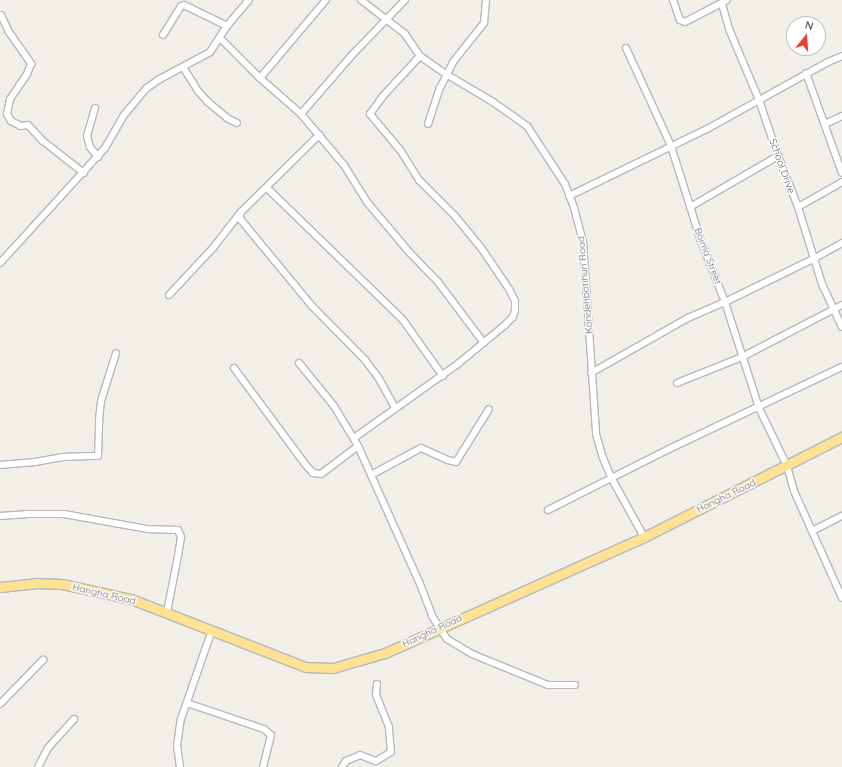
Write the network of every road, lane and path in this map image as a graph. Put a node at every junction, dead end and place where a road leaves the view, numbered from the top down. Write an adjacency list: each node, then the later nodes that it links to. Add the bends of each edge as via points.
1 (249, 0): 10 (street)
2 (326, 0): 19 (street)
3 (361, 0): 9 (street, Kondehbotihun Road)
4 (405, 0): 9 (street)
5 (486, 0): 18 (street, via 484,23 464,46)
6 (673, 0): 7 (street, via 680,20 685,22)
7 (725, 2): 20 (street, School Drive, via 729,29)
8 (2, 15): 31 (street, via 9,32 31,64 10,99 7,114 11,121 21,126 28,125)
9 (386, 20): 14 (street, Kondehbotihun Road, via 405,34); 22 (street)
10 (227, 26): 11 (street, via 184,5); 12 (street)
11 (163, 35)
12 (220, 38): 16 (street, via 210,52); 19 (street)
13 (626, 48): 28 (street, Boima Street)
14 (420, 56): 18 (street, Kondehbotihun Road); 47 (street, via 370,114 400,150 419,180 455,216 482,249 515,301 513,317)
15 (842, 56): 17 (street)
16 (183, 67): 24 (street, via 208,102); 30 (street, via 147,88 124,115)
17 (806, 73): 20 (street); 26 (street)
18 (446, 74): 25 (street); 35 (street, Kondehbotihun Road, via 527,126 559,174)
19 (260, 78): 22 (street)
20 (759, 100): 28 (street); 29 (street, School Drive)
21 (95, 108): 30 (street, via 87,136 90,147)
22 (301, 114): 27 (street)
23 (842, 116): 26 (street)
24 (237, 123)
25 (428, 124)
26 (825, 124): 32 (street)
27 (319, 135): 34 (street); 47 (street, via 344,165 367,202 438,282)
28 (671, 146): 35 (street); 36 (street, Boima Street)
29 (778, 156): 36 (street); 37 (street, School Drive)
30 (98, 157): 31 (street)
31 (84, 173): 41 (street)
32 (842, 173)
33 (842, 182): 37 (street)
34 (267, 188): 38 (street, via 241,212); 54 (street, via 403,320)
35 (569, 196): 53 (street, Kondehbotihun Road, via 583,241)
36 (690, 207): 43 (street, Boima Street)
37 (798, 207): 40 (street, School Drive)
38 (240, 216): 42 (street); 56 (street, via 312,306 370,366)
39 (842, 243): 40 (street)
40 (813, 259): 43 (street); 45 (street, School Drive)
41 (0, 264)
42 (169, 295)
43 (726, 302): 49 (street, Boima Street); 53 (street, via 688,318)
44 (842, 305): 45 (street)
45 (834, 310): 46 (street, School Drive); 49 (street)
46 (842, 328)
47 (484, 343): 54 (street)
48 (116, 353): 62 (street, via 101,401 98,456 62,457)
49 (742, 357): 55 (street); 57 (street, Boima Street)
50 (299, 363): 60 (street, via 334,406)
51 (842, 367): 57 (street)
52 (234, 368): 61 (street, via 313,473 321,474)
53 (591, 373): 65 (street, Kondehbotihun Road, via 596,434)
54 (443, 376): 56 (street)
55 (677, 383)
56 (395, 408): 60 (street)
57 (759, 408): 63 (street, Boima Street); 65 (street, via 669,449)
58 (489, 409): 64 (street, via 456,462 421,448)
59 (842, 437): 63 (highway, Hangha Road)
60 (354, 438): 61 (street)
61 (358, 446): 64 (street)
62 (0, 465)
63 (787, 466): 69 (street, Boima Street, via 794,491); 70 (highway, Hangha Road)
64 (371, 475): 74 (street, via 432,616)
65 (612, 479): 66 (street); 70 (street, Kondehbotihun Road)
66 (548, 510)
67 (0, 516): 73 (street, via 64,514 147,529 178,530 181,537)
68 (842, 516): 69 (street)
69 (812, 531): 72 (street, Boima Street)
70 (644, 537): 74 (highway, Hangha Road)
71 (0, 587): 73 (highway, Hangha Road, via 36,583 62,584 131,599)
72 (842, 598)
73 (167, 612): 75 (highway, Hangha Road)
74 (440, 627): 75 (highway, Hangha Road, via 385,653 334,668 321,669 305,667); 78 (street, via 447,639 472,654 548,685)
75 (212, 630): 79 (street)
76 (43, 660): 80 (street)
77 (377, 684): 85 (street, via 376,695 389,727 391,752 376,761 360,755 346,761)
78 (575, 685)
79 (187, 703): 83 (street, via 178,736); 84 (street, via 264,729 271,735)
80 (0, 704)
81 (74, 719): 82 (street, via 48,748)
82 (38, 767)
83 (180, 767)
84 (263, 767)
85 (342, 767)

